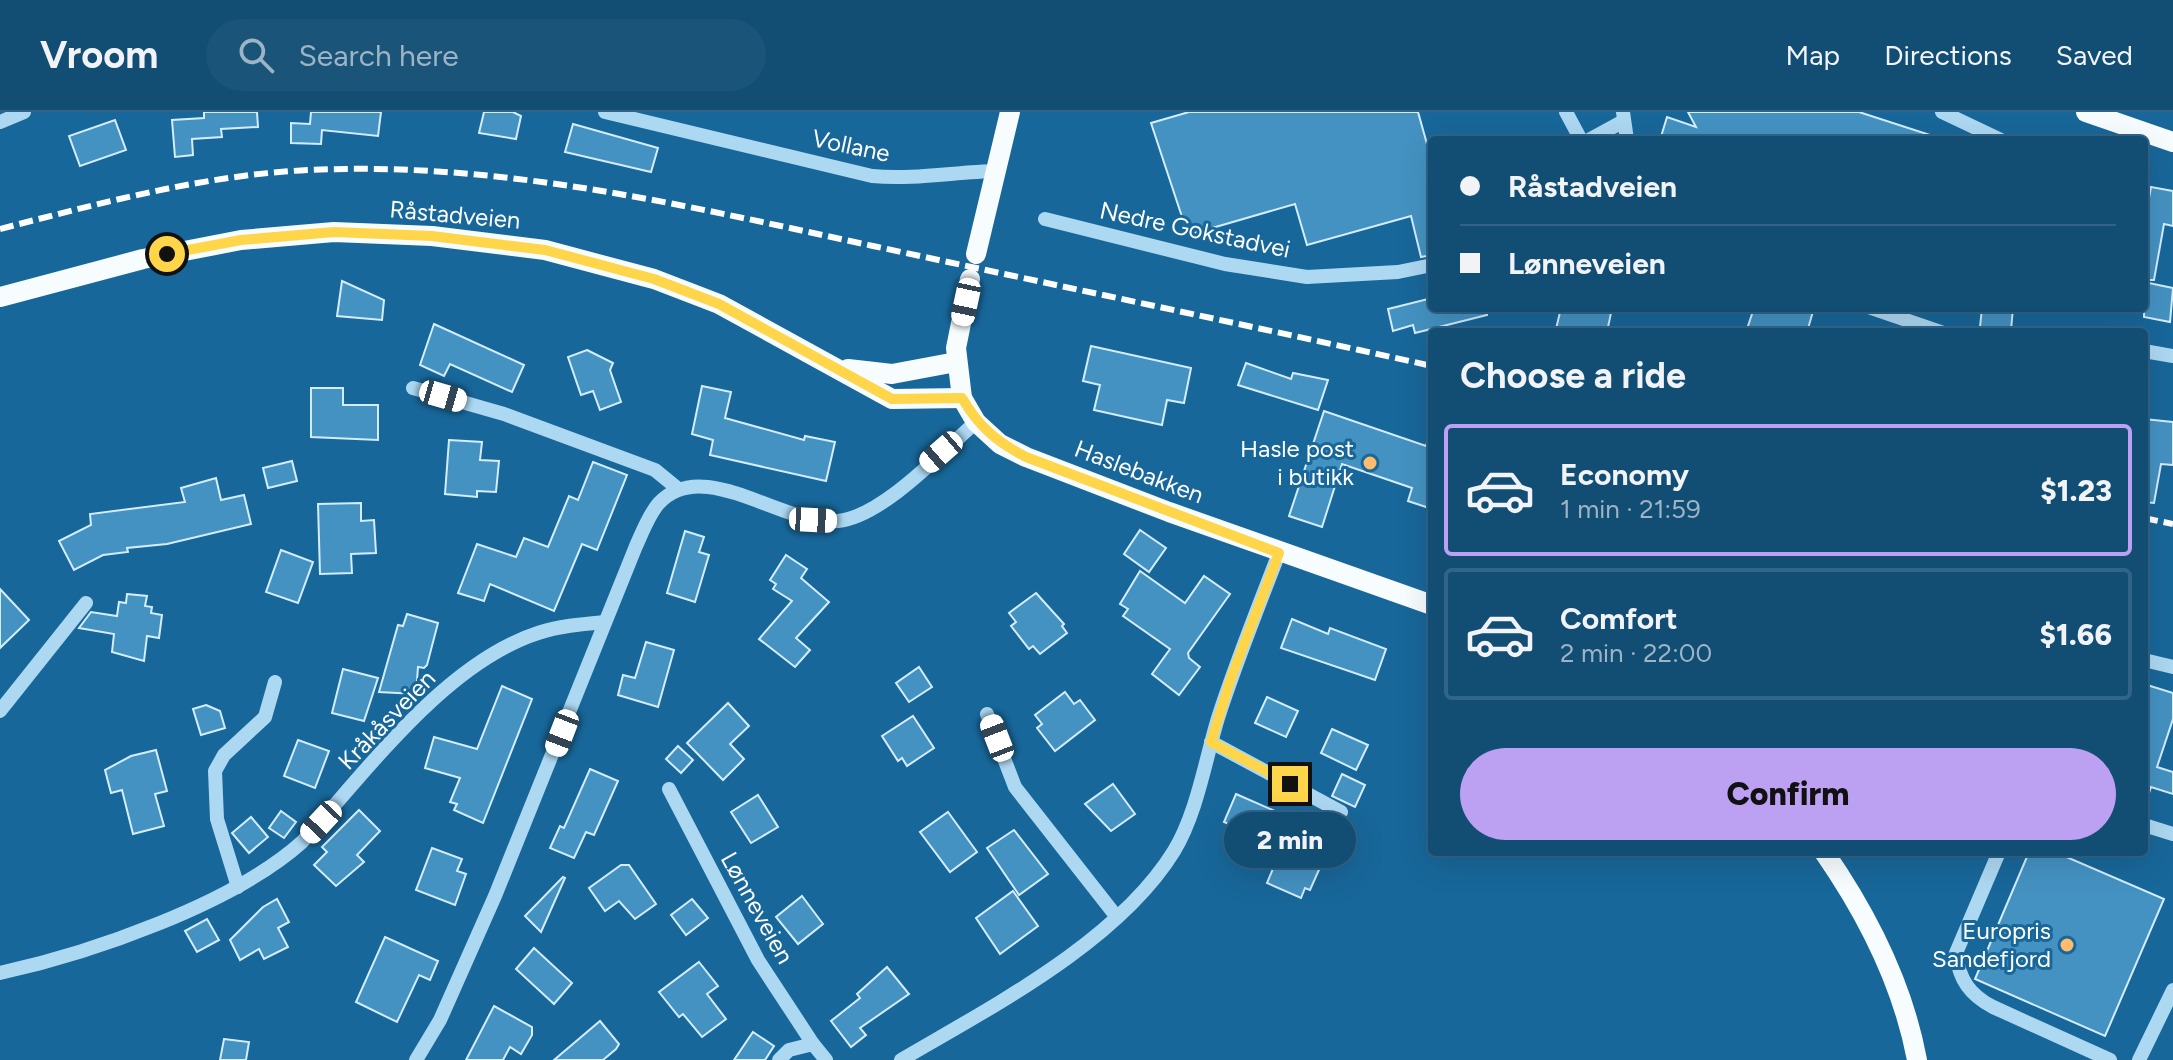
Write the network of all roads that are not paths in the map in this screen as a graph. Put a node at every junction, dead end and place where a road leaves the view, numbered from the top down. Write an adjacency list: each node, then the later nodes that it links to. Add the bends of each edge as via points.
1 (24, 112): 8 (street)
2 (605, 112): 13 (street, Vollane, via 872,176 899,179)
3 (1010, 112): 13 (main road)
4 (1566, 112): 10 (street)
5 (1942, 112): 9 (street)
6 (2086, 112): 12 (main road)
7 (1622, 117): 11 (street)
8 (0, 122)
9 (1973, 134)
10 (1579, 136)
11 (1595, 136)
12 (2173, 142)
13 (996, 171): 15 (main road)
14 (1045, 219): 16 (street, Nedre Gokstadvei, via 1225,264 1307,277)
15 (976, 254)
16 (1428, 266)
17 (970, 279): 23 (main road, Haslebakken)
18 (0, 297): 24 (main road, Råstadveien, via 143,259 241,240 334,232 432,236 545,250 654,279 719,304)
19 (1883, 312): 20 (street)
20 (1929, 328)
21 (2148, 352): 22 (street)
22 (2173, 356)
23 (956, 362): 24 (main road, Råstadveien, via 892,374); 26 (main road, Haslebakken)
24 (840, 368): 26 (main road, Råstadveien, via 892,399)
25 (413, 388): 28 (street, via 504,414 655,470)
26 (962, 398): 27 (main road, Haslebakken)
27 (976, 422): 28 (street, via 894,493 860,516 838,521 813,520 713,488); 29 (main road, Haslebakken, via 1000,444 1026,457)
28 (677, 488): 32 (street, via 657,505)
29 (1279, 553): 31 (main road, Haslebakken); 38 (street)
30 (86, 603): 36 (street)
31 (1428, 604)
32 (605, 622): 45 (street, Kråkåsveien, via 538,633 463,674 302,842); 51 (street, via 495,896 440,1020)
33 (2148, 661): 34 (street)
34 (2173, 667)
35 (275, 682): 45 (street, via 265,717 224,755 215,771 217,819)
36 (0, 711)
37 (987, 714): 46 (street, via 1015,787)
38 (1211, 742): 40 (street); 46 (street, via 1176,849 1156,878)
39 (669, 789): 49 (street, Lønneveien, via 758,960)
40 (1341, 812)
41 (2148, 826): 42 (street)
42 (2173, 834)
43 (1827, 856): 54 (main road, via 1887,964)
44 (1997, 856): 55 (street, via 1956,953 1965,984 1993,1007)
45 (238, 887): 47 (street, Kråkåsveien, via 96,947)
46 (1116, 916): 50 (street, via 1019,992)
47 (0, 973)
48 (2173, 990): 56 (street)
49 (813, 1044): 52 (street, via 789,1050); 53 (street, Lønneveien)
50 (903, 1059)
51 (416, 1060)
52 (779, 1060)
53 (826, 1060)
54 (1917, 1060)
55 (2110, 1060)
56 (2139, 1060)

